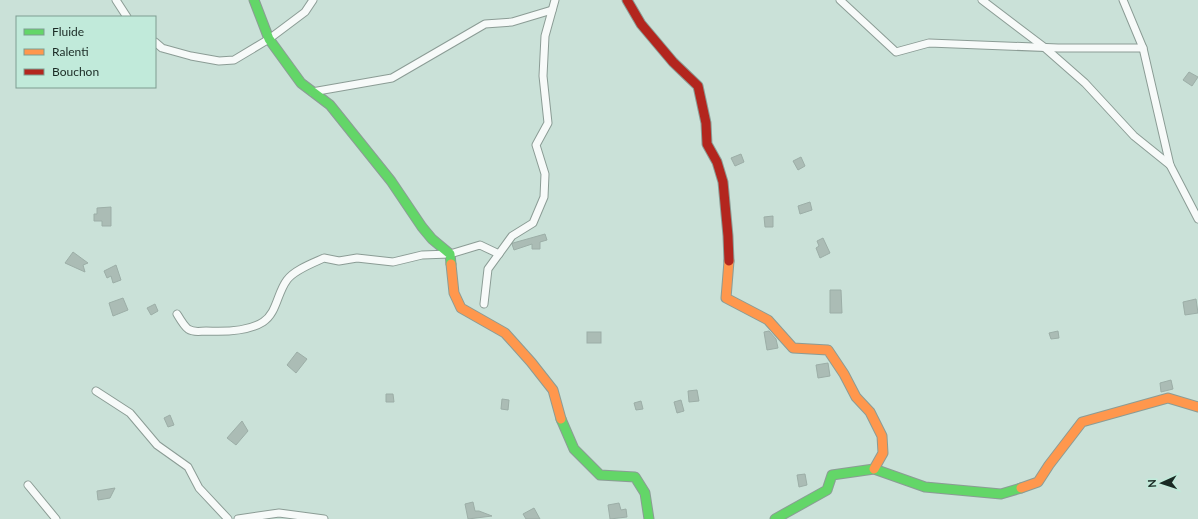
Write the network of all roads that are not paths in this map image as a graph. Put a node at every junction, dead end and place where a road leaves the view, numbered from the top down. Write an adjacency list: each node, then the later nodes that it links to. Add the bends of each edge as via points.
1 (116, 0): 10 (street)
2 (254, 0): 11 (street)
3 (314, 0): 11 (street, via 305,12)
4 (555, 0): 9 (street)
5 (627, 0): 24 (street, via 641,24 673,62 698,86 706,123 707,144 717,162 723,182 729,266 726,298 768,320 794,348 828,350 856,397 870,412 882,436 883,452)
6 (840, 0): 13 (street, via 896,52 929,43)
7 (982, 0): 13 (street)
8 (1123, 0): 14 (street)
9 (552, 10): 15 (street, via 512,22 485,24 392,78); 19 (street, via 545,36 543,76 548,123 536,145 545,174 544,197 533,223 512,236)
10 (126, 16)
11 (269, 39): 12 (street, via 234,60 219,61 162,48); 15 (street, via 301,83)
12 (156, 43)
13 (1044, 47): 14 (street); 16 (street, via 1085,83 1134,136)
14 (1143, 48): 16 (street)
15 (312, 92): 18 (street, via 330,105 391,181 422,227)
16 (1170, 165): 17 (street)
17 (1198, 218)
18 (450, 254): 19 (street, via 480,245); 21 (street, via 393,262 357,258 339,261 324,258 288,278 279,293 274,310 264,322 250,327 221,332 194,331 187,329); 30 (street, via 454,293 461,308 505,333 531,362 553,390 562,423 574,449 600,475 635,477 645,493)
19 (499, 254): 20 (street, via 488,269)
20 (484, 304)
21 (177, 314)
22 (96, 391): 27 (street, via 130,413 157,445 188,467 199,488)
23 (1198, 408): 24 (street, via 1168,398 1082,422 1038,482 1001,494 925,487)
24 (874, 469): 31 (street, via 832,475 827,490)
25 (28, 485): 26 (street)
26 (56, 519)
27 (228, 519)
28 (238, 519): 29 (street, via 278,513)
29 (324, 519)
30 (649, 519)
31 (775, 519)

